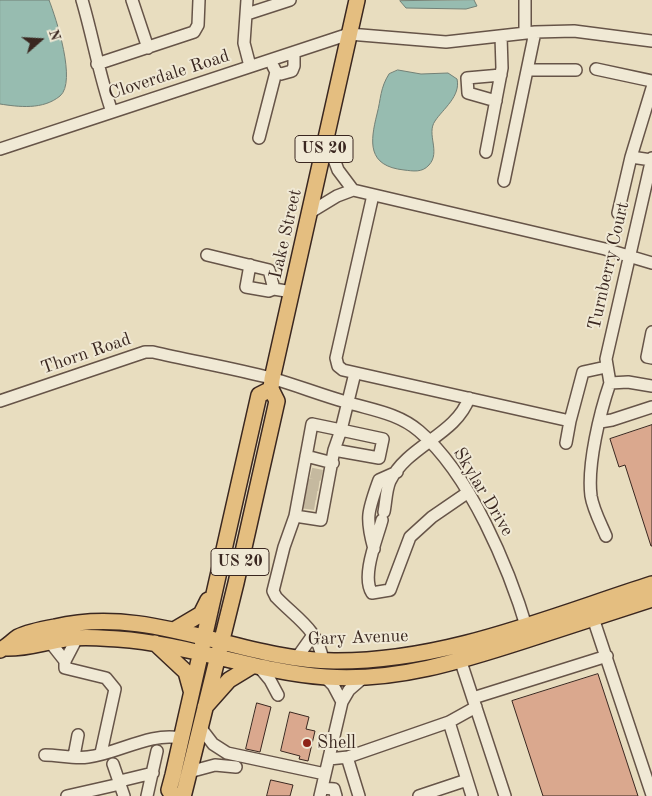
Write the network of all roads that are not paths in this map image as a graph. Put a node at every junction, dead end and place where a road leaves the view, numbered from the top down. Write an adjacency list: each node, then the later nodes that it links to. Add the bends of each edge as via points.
1 (82, 0): 16 (street)
2 (132, 0): 13 (street)
3 (199, 0): 13 (street, via 198,25 194,32)
4 (248, 0): 8 (street)
5 (290, 0): 8 (street)
6 (357, 0): 10 (main road, Lake Street / US 20)
7 (525, 0): 9 (street)
8 (246, 14): 17 (street, via 244,43)
9 (530, 33): 11 (street); 12 (street, via 603,33); 19 (street)
10 (349, 34): 11 (street, via 446,42); 14 (street, Cloverdale Road); 28 (main road, Lake Street / US 20)
11 (501, 36): 22 (street)
12 (652, 41)
13 (148, 48): 16 (street)
14 (294, 52): 15 (street, Cloverdale Road); 21 (street, via 292,71)
15 (271, 60): 17 (street, Cloverdale Road); 21 (street)
16 (97, 64): 26 (street)
17 (250, 66): 26 (street, Cloverdale Road)
18 (596, 69): 23 (street)
19 (528, 70): 20 (street); 33 (street)
20 (576, 70)
21 (276, 72): 27 (street)
22 (501, 75): 25 (street); 25 (street, via 468,78 468,93)
23 (652, 81)
24 (652, 88): 31 (street)
25 (496, 101): 30 (street)
26 (112, 112): 29 (street, Cloverdale Road)
27 (259, 138)
28 (326, 138): 34 (street, via 338,170); 36 (main road, Lake Street / US 20)
29 (0, 149)
30 (486, 152)
31 (631, 157): 32 (street); 37 (street)
32 (652, 160): 39 (street, Turnberry Court)
33 (504, 181)
34 (353, 190): 35 (street); 36 (street)
35 (373, 195): 39 (street); 47 (street, via 336,358 343,370)
36 (310, 213): 43 (main road, Lake Street / US 20)
37 (618, 213)
38 (207, 255): 41 (street)
39 (629, 256): 40 (street); 46 (street, Turnberry Court)
40 (652, 263)
41 (250, 265): 42 (street, via 269,270); 42 (street, via 246,287)
42 (274, 289): 43 (street)
43 (292, 292): 49 (main road, Lake Street / US 20)
44 (652, 332): 45 (street, via 647,357)
45 (652, 358)
46 (606, 367): 48 (street, Turnberry Court); 55 (street, via 583,372)
47 (355, 373): 51 (street); 53 (street)
48 (610, 383): 50 (street); 56 (street)
49 (272, 384): 52 (street, Thorn Road, via 145,352); 53 (street, Skylar Drive); 68 (main road, Lake Street / US 20, via 259,395); 80 (main road, Lake Street / US 20, via 277,401)
50 (652, 386)
51 (469, 398): 55 (street); 58 (street, via 459,417)
52 (0, 401)
53 (347, 403): 57 (street); 58 (street, Skylar Drive, via 389,412 419,430)
54 (652, 407): 56 (street)
55 (570, 421): 59 (street)
56 (600, 422): 66 (street, via 593,456 591,497)
57 (341, 430): 60 (street); 60 (street, via 383,439 379,458); 61 (street, via 312,424)
58 (428, 440): 63 (street, via 408,457); 64 (street, Skylar Drive, via 444,457)
59 (566, 443)
60 (334, 450): 62 (street)
61 (306, 456): 62 (street); 65 (street, via 304,487)
62 (333, 463): 65 (street, via 324,491 321,520)
63 (397, 472): 67 (street, via 390,482); 67 (street, via 379,480 370,506 367,524)
64 (468, 493): 67 (street, via 432,517 410,537 390,590 372,593 367,585); 73 (street, Skylar Drive, via 507,572)
65 (295, 516): 74 (street, via 273,591 276,598 313,631)
66 (606, 536)
67 (374, 549)
68 (218, 580): 72 (main road, via 201,614); 78 (main road, Lake Street / US 20)
69 (652, 584): 73 (main road, Gary Avenue)
70 (652, 599): 71 (main road, Gary Avenue)
71 (594, 618): 73 (main road, Gary Avenue); 82 (street)
72 (174, 630): 78 (main road, Gary Avenue); 79 (main road, Gary Avenue, via 125,622 90,621 56,626 19,637)
73 (528, 632): 81 (main road, Gary Avenue)
74 (313, 635): 83 (street); 84 (street, via 321,648)
75 (77, 638): 76 (main road, Gary Avenue); 77 (main road, Gary Avenue); 85 (street)
76 (50, 642): 79 (main road, Gary Avenue, via 20,649); 85 (street)
77 (155, 643): 78 (main road, Gary Avenue); 89 (main road, via 186,672)
78 (203, 645): 80 (main road, Gary Avenue); 89 (main road, US 20)
79 (2, 649)
80 (219, 649): 83 (main road, Gary Avenue); 86 (main road, Gary Avenue); 93 (main road, US 20)
81 (458, 654): 84 (main road, Gary Avenue, via 423,654 382,660); 88 (main road, Gary Avenue, via 416,671); 92 (street)
82 (606, 656): 92 (street); 112 (street)
83 (296, 659): 84 (main road, Gary Avenue)
84 (323, 660)
85 (64, 661): 99 (street, via 65,668 106,678 116,689)
86 (256, 667): 87 (main road, Gary Avenue); 90 (street, via 270,680); 93 (main road, via 229,680)
87 (325, 677): 88 (main road, Gary Avenue); 91 (street)
88 (364, 677): 91 (street, via 349,690)
89 (192, 692): 97 (main road, US 20)
90 (278, 695)
91 (342, 702): 103 (street)
92 (475, 703): 94 (street); 122 (street)
93 (205, 706): 95 (main road, US 20)
94 (449, 722): 102 (street); 109 (street)
95 (200, 727): 104 (street, via 213,744); 106 (main road, US 20)
96 (78, 735): 101 (street)
97 (181, 738): 99 (street, via 157,737); 116 (main road, US 20, via 169,790)
98 (156, 752): 107 (street)
99 (101, 753): 101 (street, via 88,757)
100 (45, 755): 101 (street)
101 (74, 756)
102 (347, 758): 103 (street); 119 (street)
103 (329, 759): 108 (street)
104 (236, 762): 106 (street); 108 (street)
105 (113, 764): 110 (street)
106 (189, 772): 117 (main road, US 20, via 184,793)
107 (153, 773): 110 (street); 115 (street)
108 (325, 774): 111 (street)
109 (467, 780): 120 (street); 121 (street)
110 (120, 782): 113 (street); 114 (street)
111 (321, 792): 118 (street, via 334,789)
112 (652, 795)
113 (68, 796)
114 (124, 796)
115 (147, 796)
116 (173, 796)
117 (178, 796)
118 (336, 796)
119 (359, 796)
120 (419, 796)
121 (472, 796)
122 (505, 796)

